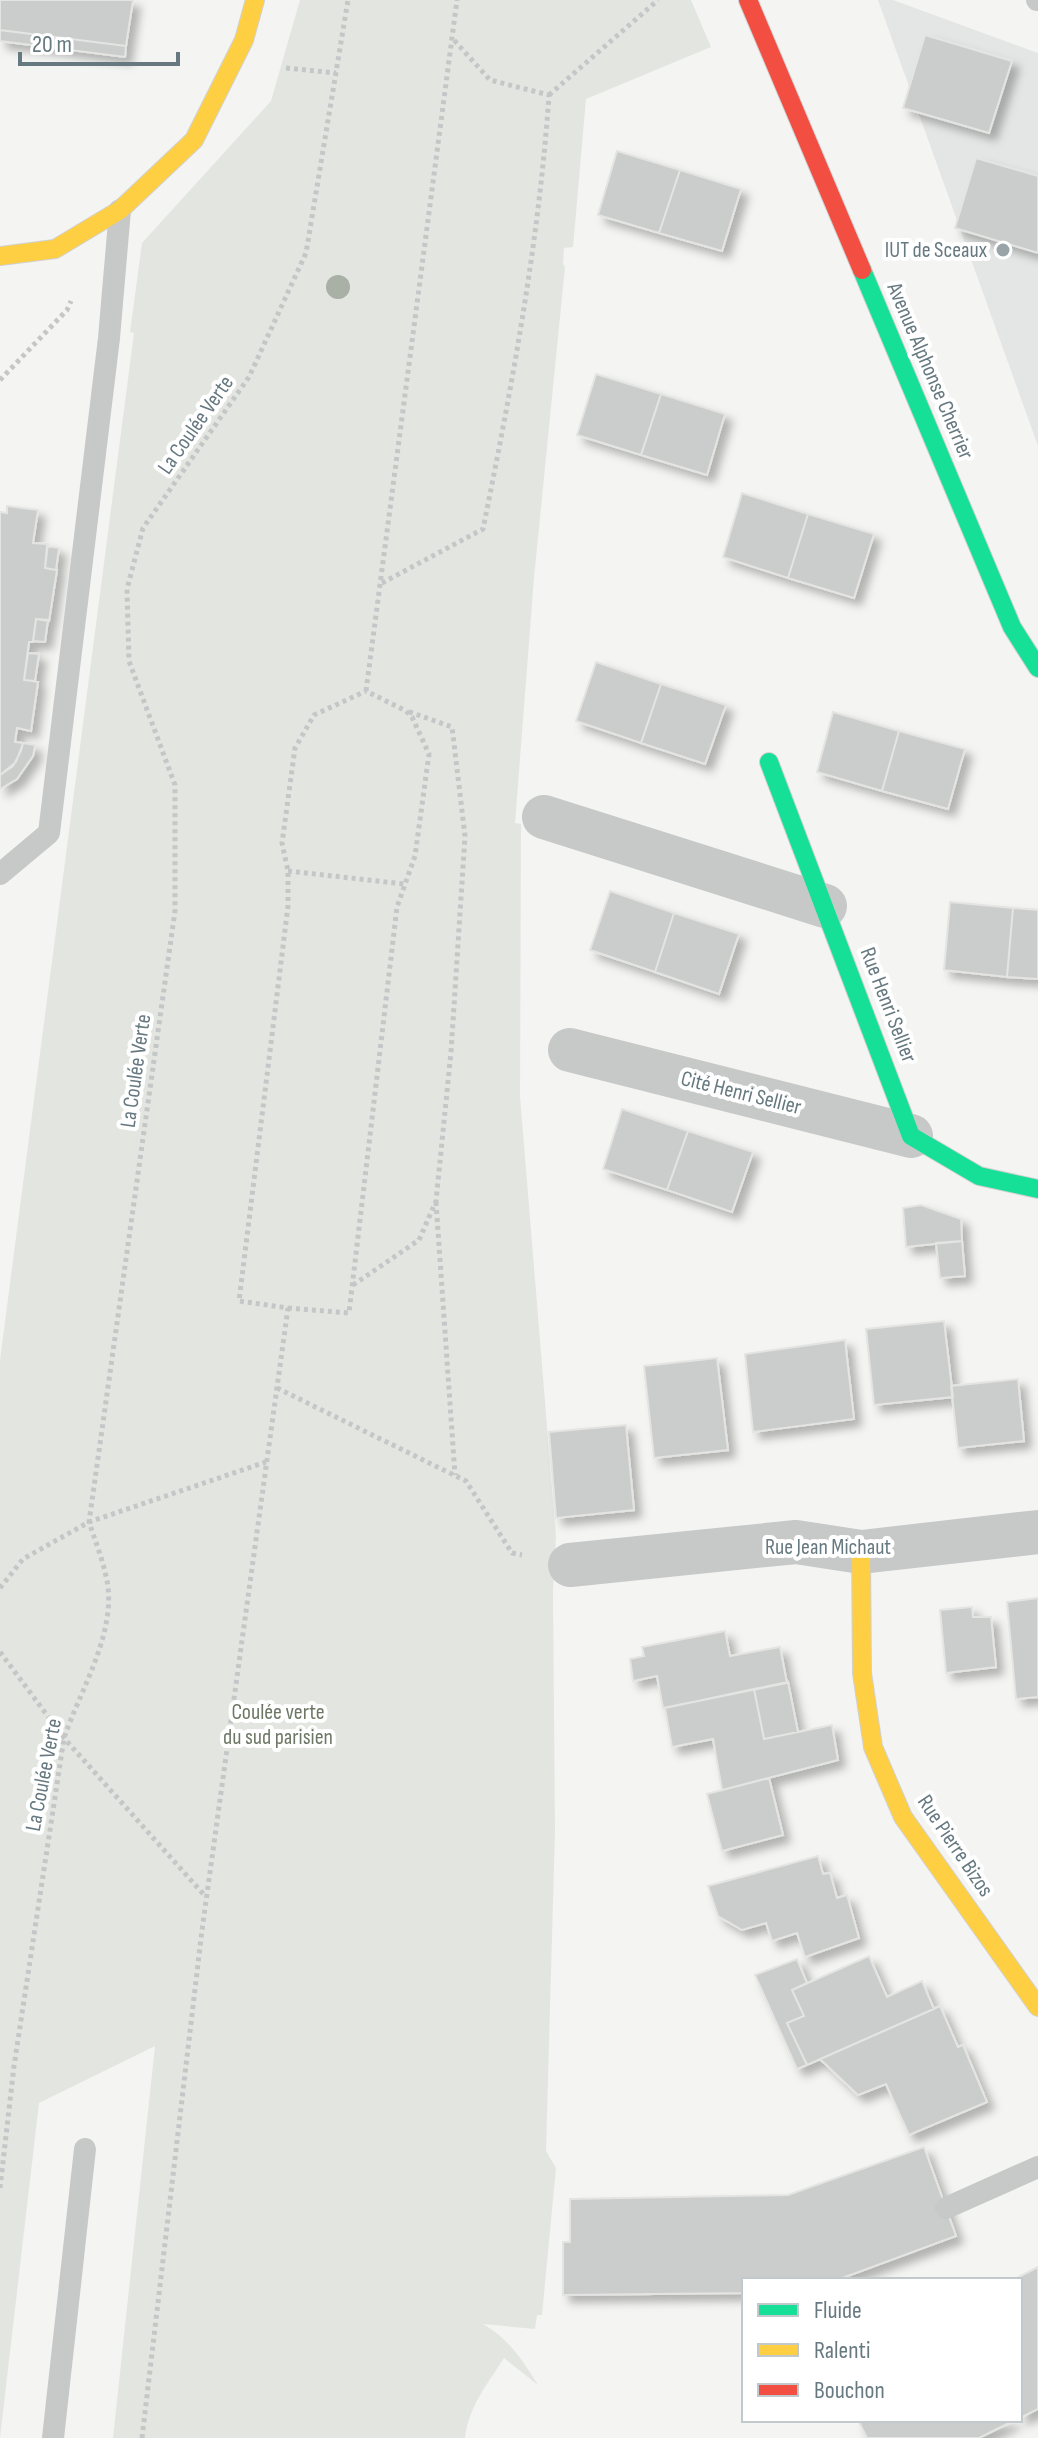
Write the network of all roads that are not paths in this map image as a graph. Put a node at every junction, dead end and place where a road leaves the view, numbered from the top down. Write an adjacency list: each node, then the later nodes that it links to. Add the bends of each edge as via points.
1 (255, 0): 3 (street, via 244,40 194,140)
2 (748, 0): 5 (street, Avenue Alphonse Cherrier, via 1012,627)
3 (120, 210): 4 (street, via 55,249); 8 (lane, via 49,833)
4 (0, 256)
5 (1038, 668)
6 (769, 762): 9 (street, Rue Henri Sellier)
7 (544, 817): 9 (street)
8 (0, 874)
9 (825, 906): 11 (street, Rue Henri Sellier)
10 (570, 1050): 11 (street, Cité Henri Sellier)
11 (911, 1136): 12 (street, via 979,1176)
12 (1038, 1189)
13 (1038, 1532): 14 (street, Rue Jean Michaut)
14 (861, 1552): 15 (street, Rue Jean Michaut, via 796,1542); 16 (street, Rue Pierre Bizos, via 862,1673 873,1747 903,1817)
15 (570, 1565)
16 (1038, 2007)
17 (85, 2149): 20 (lane)
18 (1038, 2167): 19 (lane)
19 (946, 2208)
20 (53, 2438)

